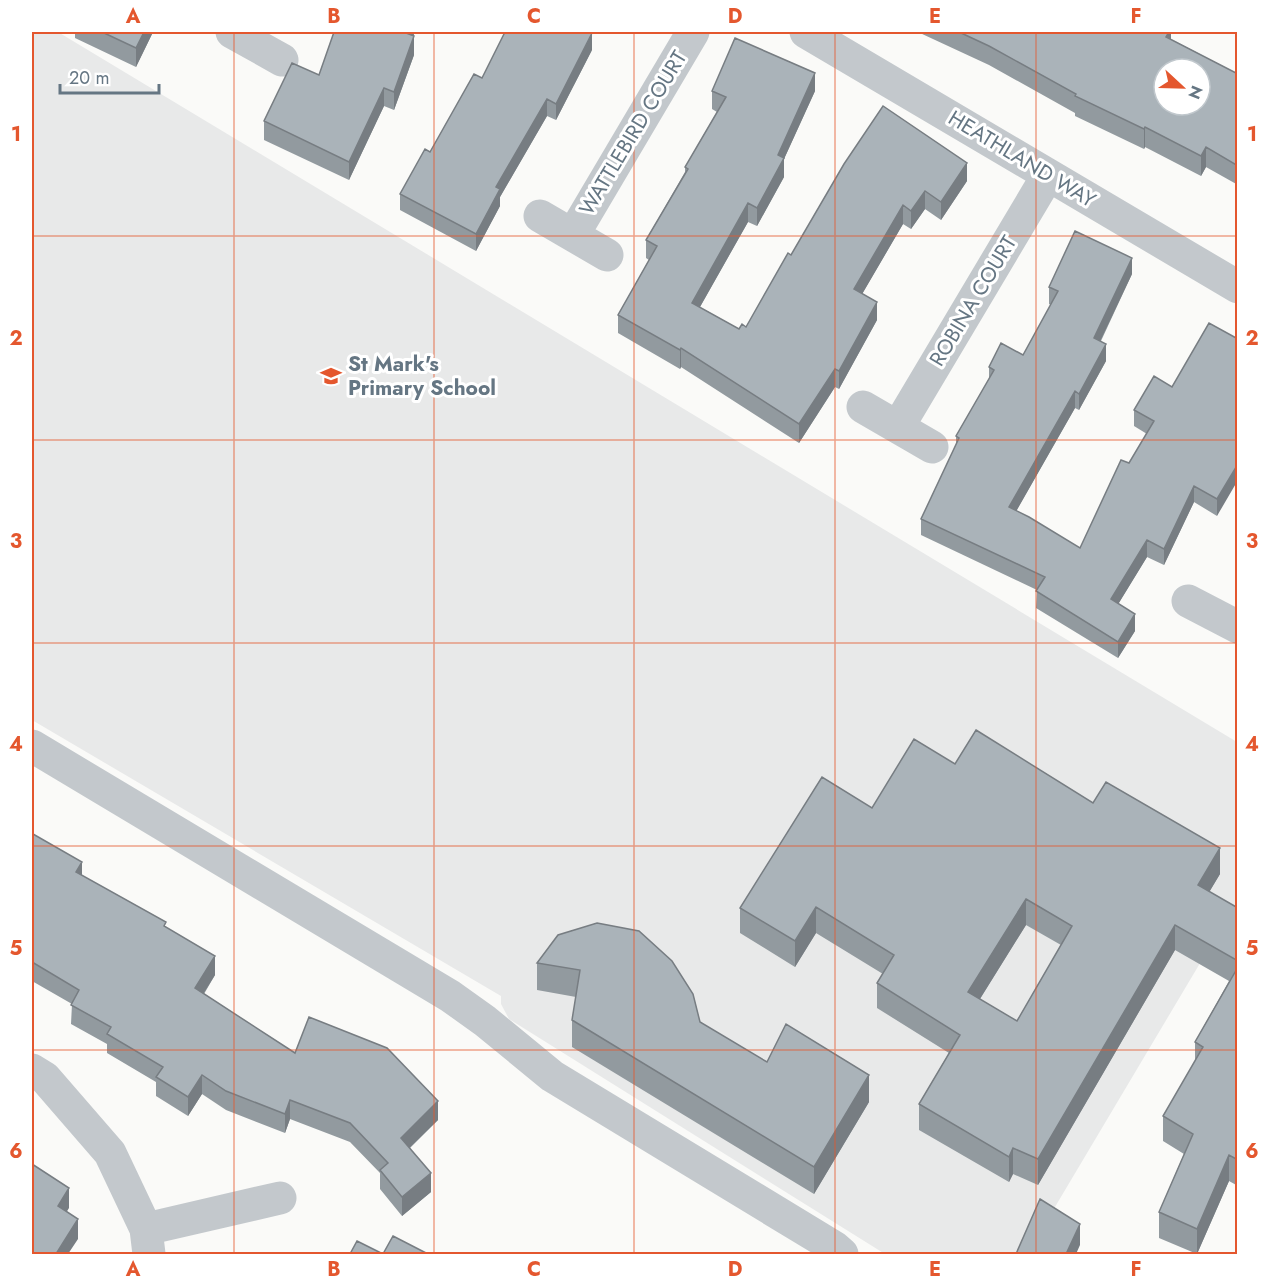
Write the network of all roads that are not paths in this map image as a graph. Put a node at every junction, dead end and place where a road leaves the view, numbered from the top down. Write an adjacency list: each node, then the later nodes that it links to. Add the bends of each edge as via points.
1 (693, 32): 7 (street, WATTLEBIRD COURT)
2 (806, 32): 5 (street, HEATHLAND WAY)
3 (245, 35): 4 (street)
4 (282, 60)
5 (1048, 175): 9 (street, HEATHLAND WAY); 11 (street, ROBINA COURT)
6 (540, 216): 7 (street, WATTLEBIRD COURT)
7 (573, 236): 8 (street, WATTLEBIRD COURT)
8 (607, 255)
9 (1238, 287)
10 (863, 407): 11 (street)
11 (898, 427): 12 (street)
12 (932, 447)
13 (1188, 601): 14 (street)
14 (1233, 616)
15 (32, 746): 19 (street, via 450,996 552,1076)
16 (32, 1071): 18 (street, via 45,1078 110,1153)
17 (280, 1198): 18 (street)
18 (147, 1242)
19 (842, 1254)

